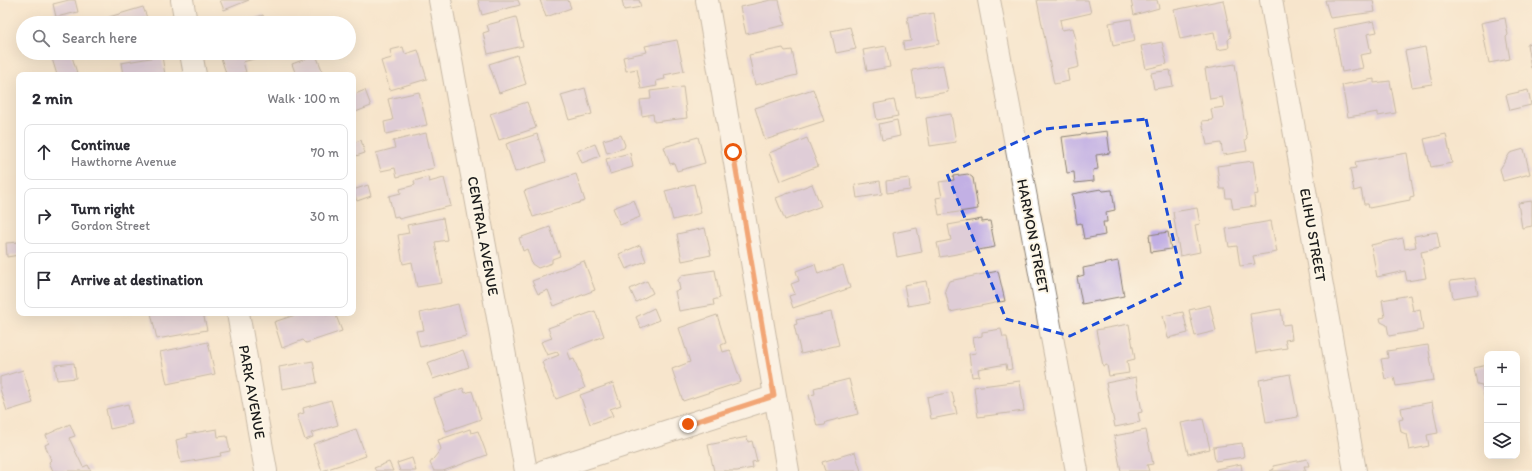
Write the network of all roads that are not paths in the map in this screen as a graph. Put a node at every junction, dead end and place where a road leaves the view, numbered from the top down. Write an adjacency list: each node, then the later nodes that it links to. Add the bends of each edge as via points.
1 (182, 0): 6 (street)
2 (440, 0): 12 (street, CENTRAL AVENUE)
3 (707, 0): 10 (street)
4 (989, 0): 15 (street, HARMON STREET)
5 (1271, 0): 16 (street, ELIHU STREET)
6 (185, 16)
7 (192, 60): 8 (street)
8 (194, 72)
9 (239, 316): 11 (street, PARK AVENUE)
10 (774, 396): 13 (street); 14 (street)
11 (266, 471)
12 (526, 471)
13 (544, 471)
14 (788, 471)
15 (1077, 471)
16 (1355, 471)

